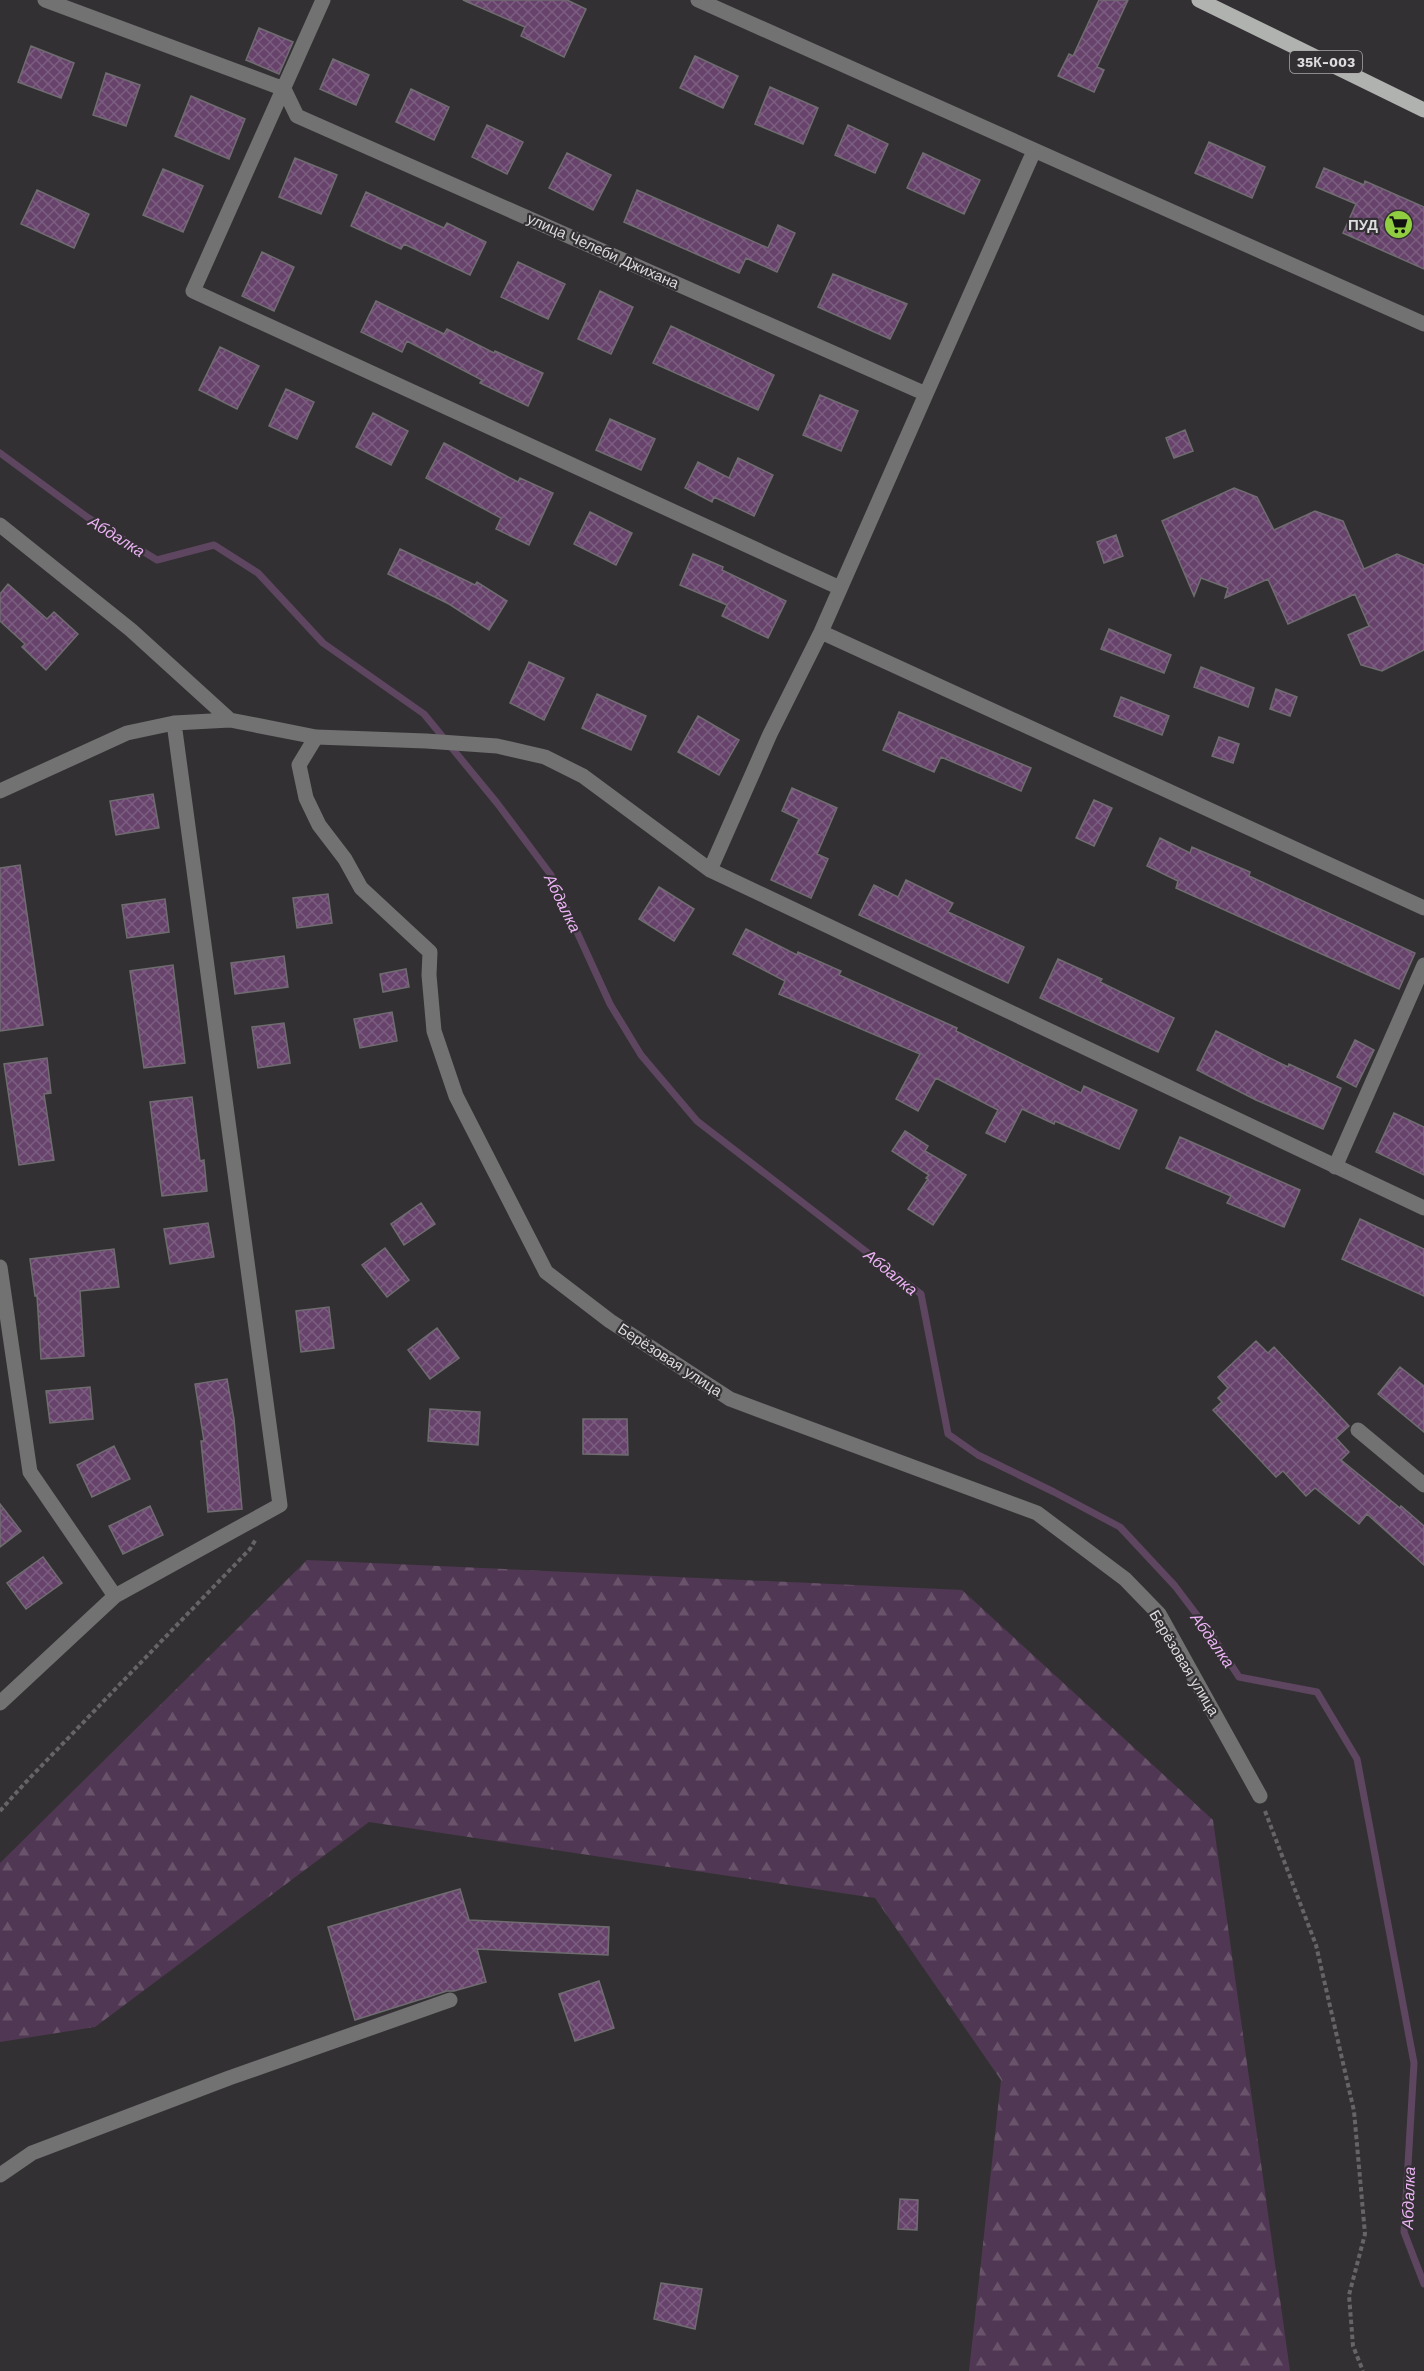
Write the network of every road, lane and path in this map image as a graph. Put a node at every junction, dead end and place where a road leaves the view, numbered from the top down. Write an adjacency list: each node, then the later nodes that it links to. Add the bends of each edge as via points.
1 (45, 0): 5 (street)
2 (323, 0): 5 (street)
3 (698, 0): 7 (street)
4 (1199, 0): 6 (main road, 35К-003)
5 (284, 89): 9 (street, улица Челеби Джихана, via 297,116); 11 (street, via 193,291)
6 (1424, 110)
7 (1034, 151): 8 (street); 9 (street)
8 (1424, 324)
9 (926, 394): 11 (street)
10 (0, 525): 13 (street, via 131,630)
11 (840, 588): 12 (street)
12 (821, 632): 17 (street, via 770,734); 18 (street)
13 (230, 720): 14 (street); 15 (street)
14 (174, 723): 16 (street, via 127,733); 26 (street, via 280,1505)
15 (316, 737): 17 (street, via 497,746 545,757 583,776); 28 (street, Берёзовая улица, via 299,765 306,798 361,888 430,952 434,1031 453,1085 546,1272 610,1321 730,1399 1037,1513 1125,1579 1159,1614)
16 (0, 791)
17 (710, 870): 20 (street)
18 (1424, 908)
19 (1424, 965): 20 (street)
20 (1335, 1167): 21 (street)
21 (1424, 1208)
22 (0, 1267): 26 (street, via 30,1472)
23 (1358, 1430): 24 (street)
24 (1424, 1485)
25 (262, 1531): 29 (path)
26 (116, 1596): 27 (street)
27 (0, 1703)
28 (1260, 1796): 32 (path, via 1316,1945 1354,2111 1365,2234 1349,2295 1353,2346)
29 (0, 1811)
30 (450, 2000): 31 (street, via 32,2153)
31 (0, 2175)
32 (1363, 2371)

